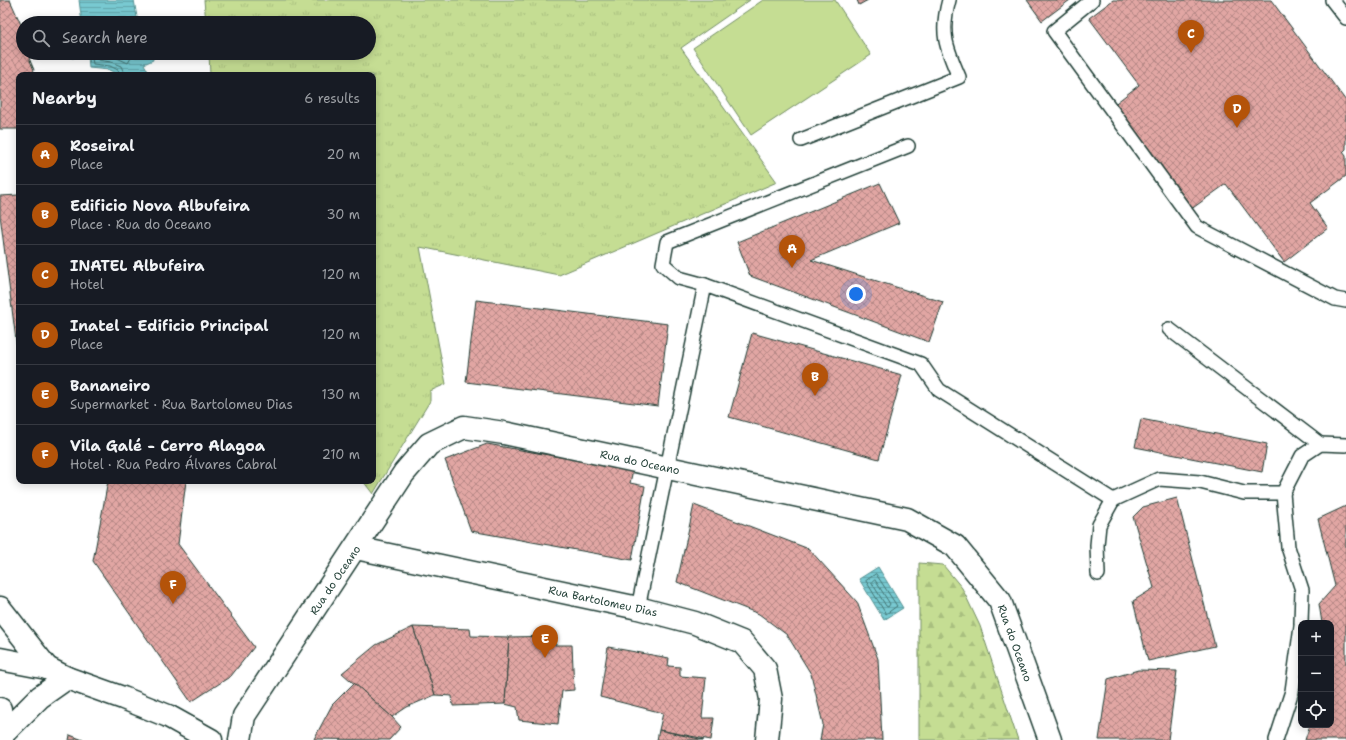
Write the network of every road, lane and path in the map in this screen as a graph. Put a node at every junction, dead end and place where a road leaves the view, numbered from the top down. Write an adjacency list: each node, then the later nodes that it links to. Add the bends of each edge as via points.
1 (949, 0): 5 (lane, via 944,20 946,47 959,77)
2 (1092, 0): 8 (lane, via 1054,31 1197,227 1335,299)
3 (1332, 0): 4 (lane)
4 (1346, 18)
5 (801, 140)
6 (908, 146): 7 (lane, via 667,242 663,264 679,278)
7 (705, 286): 12 (lane); 14 (lane, via 921,364 939,390)
8 (1346, 301)
9 (1169, 329): 10 (lane)
10 (1320, 444): 11 (lane); 13 (lane, via 1302,456)
11 (1346, 445)
12 (667, 468): 15 (street, Rua do Oceano, via 504,433 464,427 429,444 404,473); 18 (lane); 30 (street, Rua do Oceano, via 908,519 955,546 1000,601)
13 (1283, 493): 14 (lane, via 1244,493 1200,482 1159,479); 19 (lane, via 1288,547 1302,590)
14 (1113, 500): 16 (lane, via 1099,524 1096,545)
15 (356, 548): 18 (street, Rua Bartolomeu Dias); 25 (street, Rua do Oceano)
16 (1098, 574)
17 (0, 608): 22 (street)
18 (638, 608): 29 (street, Rua Bartolomeu Dias, via 695,623 742,642 765,669 771,699)
19 (1301, 620)
20 (1298, 648): 31 (lane, via 1292,691)
21 (0, 658): 22 (street)
22 (47, 668): 23 (street)
23 (67, 678): 26 (street, via 21,714); 27 (street, via 168,716)
24 (0, 709): 26 (street)
25 (244, 716): 27 (street); 28 (street)
26 (2, 738)
27 (209, 739)
28 (240, 740)
29 (767, 740)
30 (1050, 740)
31 (1276, 740)

